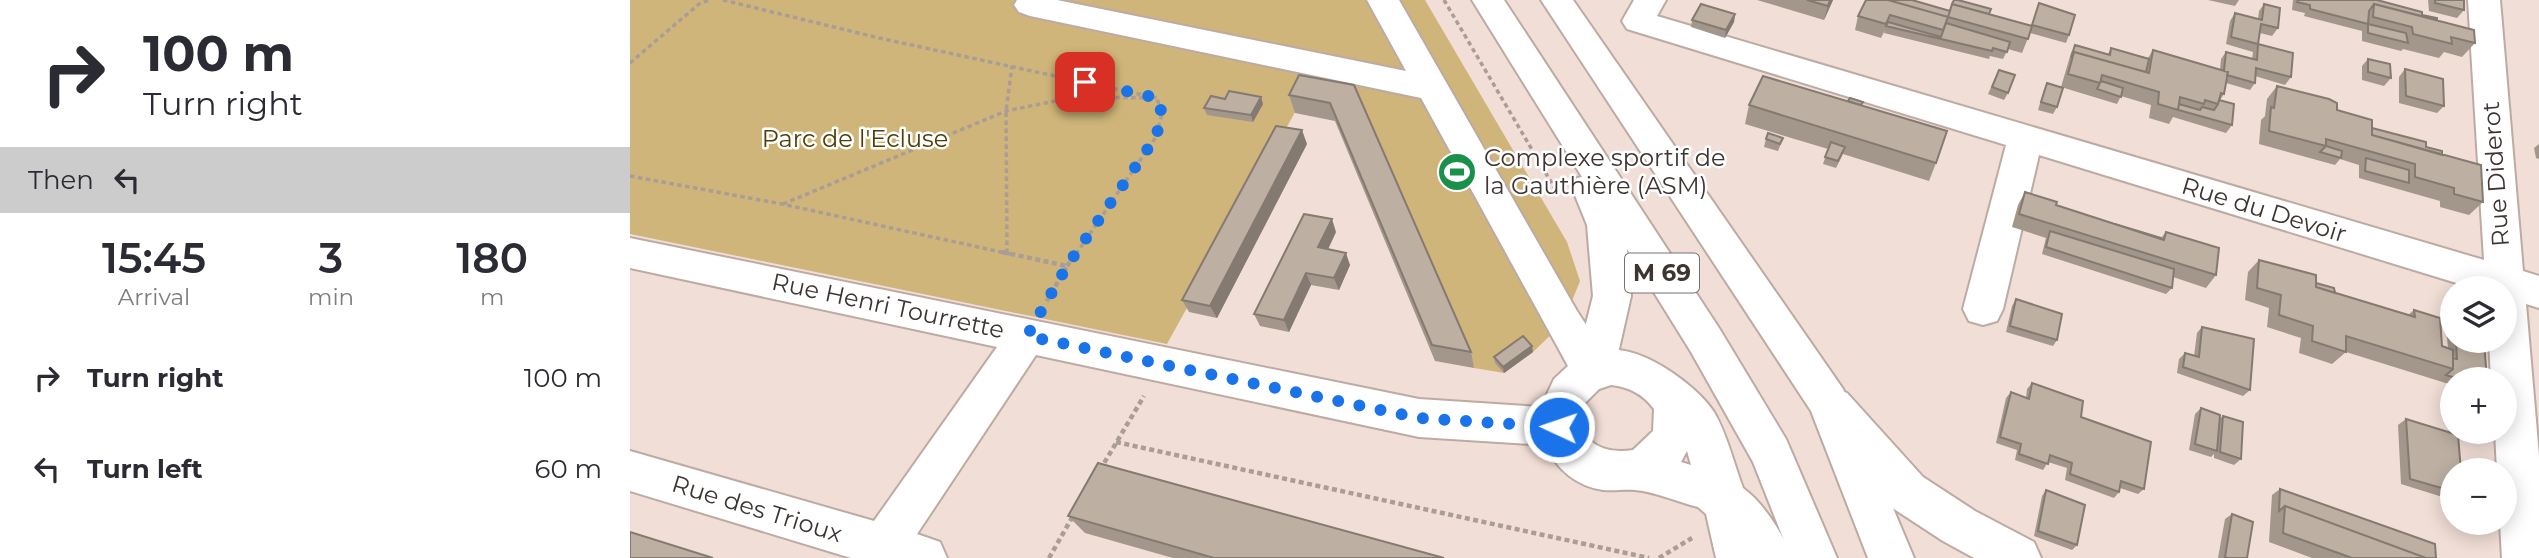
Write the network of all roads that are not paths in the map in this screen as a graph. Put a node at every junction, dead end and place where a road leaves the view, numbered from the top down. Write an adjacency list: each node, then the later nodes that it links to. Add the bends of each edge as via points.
1 (1383, 0): 7 (street)
2 (1488, 0): 8 (street, M 69)
3 (1557, 0): 16 (street, M 69)
4 (2484, 0): 11 (street, Rue Diderot)
5 (1030, 5): 7 (street)
6 (1644, 11): 9 (street, Rue du Devoir)
7 (1433, 89): 14 (street)
8 (1555, 106): 14 (street, via 1606,225 1612,296); 25 (street, M 69, via 1751,419)
9 (2025, 138): 11 (street, Rue du Devoir); 12 (street)
10 (630, 253): 13 (street, Rue Henri Tourrette)
11 (2521, 287): 28 (street, Rue Diderot)
12 (1983, 309)
13 (1027, 336): 17 (street, Rue Henri Tourrette, via 1419,418); 21 (street)
14 (1594, 371): 15 (street, via 1634,370 1656,381); 17 (street, via 1566,393 1559,409)
15 (1667, 393): 18 (street, via 1674,407 1672,438 1664,452); 20 (street, via 1698,423)
16 (1829, 402): 26 (street, M 69); 27 (street, via 1907,492)
17 (1559, 427): 18 (street, via 1578,458 1595,468)
18 (1635, 470): 20 (street, via 1710,490)
19 (630, 471): 21 (street, Rue des Trioux)
20 (1726, 502): 23 (street); 24 (street, via 1738,511)
21 (883, 546): 22 (street, Rue des Trioux)
22 (925, 558)
23 (1739, 558)
24 (1770, 558)
25 (1814, 558)
26 (1891, 558)
27 (2018, 558)
28 (2525, 558)

